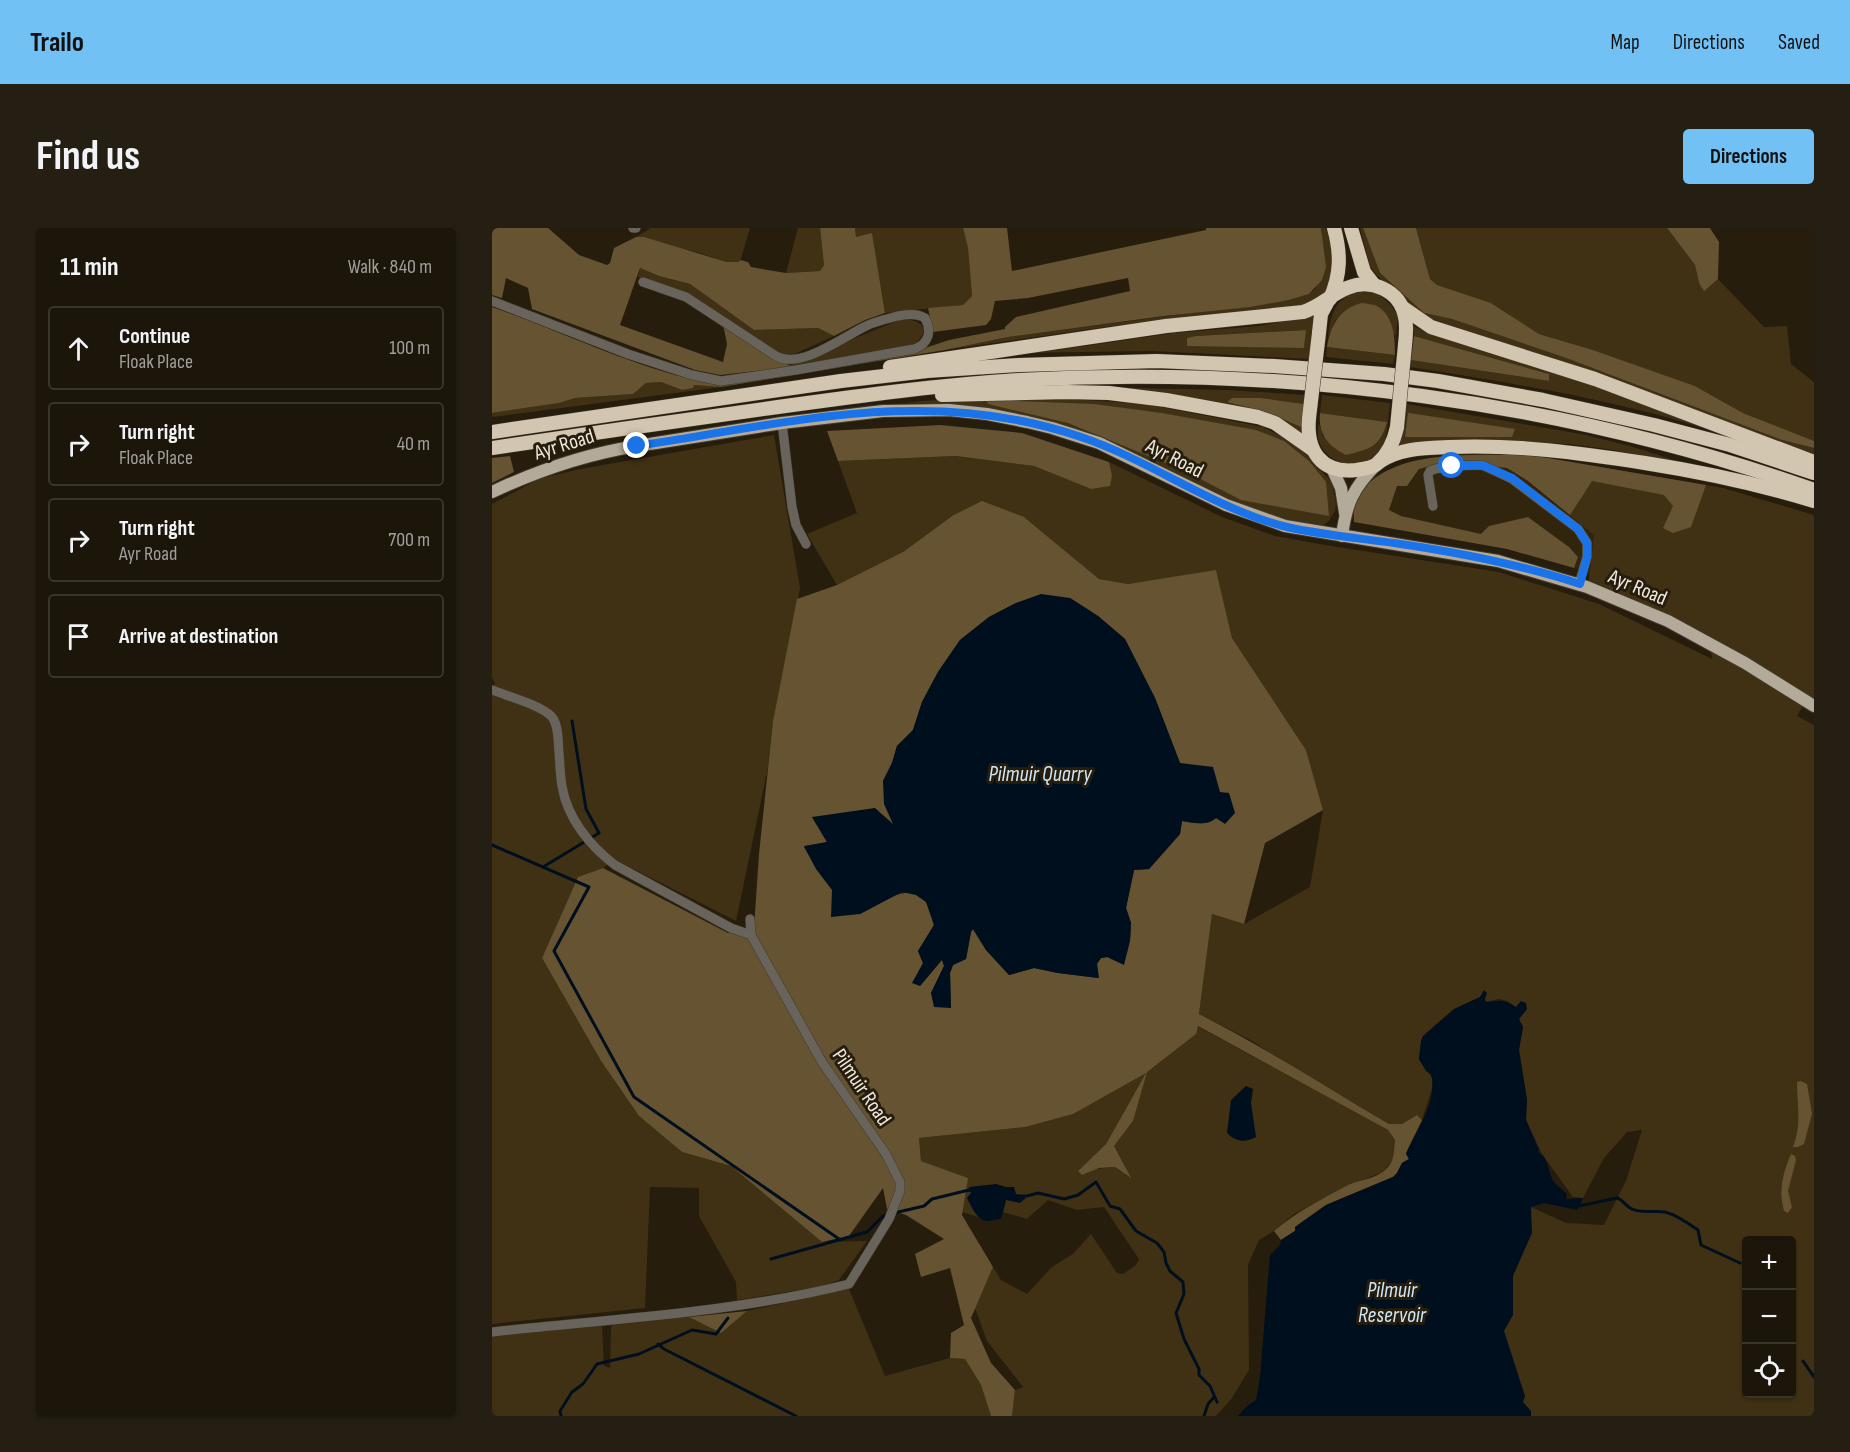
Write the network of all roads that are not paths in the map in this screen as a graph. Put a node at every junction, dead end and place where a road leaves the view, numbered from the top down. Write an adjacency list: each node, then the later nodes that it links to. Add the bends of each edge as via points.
1 (1334, 228): 5 (highway, via 1340,261 1338,279)
2 (1351, 228): 4 (highway, via 1364,272)
3 (643, 282): 6 (street, via 686,297 788,361 814,353 876,322 901,316 916,314 925,318 928,337 914,349 721,381 628,354)
4 (1374, 285): 5 (highway, via 1354,285); 7 (highway, via 1390,292)
5 (1329, 299): 8 (highway, via 1302,312 1044,343 878,368); 12 (highway, bridge, via 1318,333 1308,432)
6 (492, 301)
7 (1400, 305): 13 (highway, via 1431,327 1595,379); 14 (highway, bridge, via 1405,318 1406,345 1397,427 1393,444)
8 (746, 394): 10 (highway); 16 (highway, via 927,371 1094,362 1181,362 1384,374 1542,400 1643,422)
9 (782, 423): 18 (main road, Ayr Road, via 611,450 555,465); 22 (main road, Ayr Road, via 902,410 949,410 1006,417 1099,443 1258,518); 23 (street, via 792,507)
10 (492, 432)
11 (493, 448): 12 (highway, via 623,436 862,402 1067,392 1166,400 1258,417 1275,423); 17 (highway, via 916,389 1075,378 1221,379 1368,389 1551,418 1672,446)
12 (1312, 449): 15 (highway)
13 (1814, 462)
14 (1377, 464): 15 (highway, via 1351,471); 19 (highway, via 1397,453 1425,448 1554,450 1715,475); 21 (main road, via 1355,488)
15 (1331, 466): 21 (main road, via 1341,488)
16 (1814, 473)
17 (1814, 490)
18 (492, 492)
19 (1814, 501)
20 (1433, 506): 24 (street, via 1428,475 1435,469 1482,465 1512,478 1578,529 1587,543)
21 (1345, 514): 22 (main road)
22 (1342, 536): 24 (main road, Ayr Road, via 1498,561)
23 (806, 544)
24 (1580, 584): 26 (main road, Ayr Road, via 1668,621)
25 (492, 690): 28 (street, via 552,717 558,738 562,788 583,836 599,853 731,928)
26 (1814, 706)
27 (750, 919): 28 (street)
28 (751, 934): 29 (street, Pilmuir Road, via 822,1062 886,1154 900,1182 889,1219 849,1284 716,1308)
29 (492, 1332)

